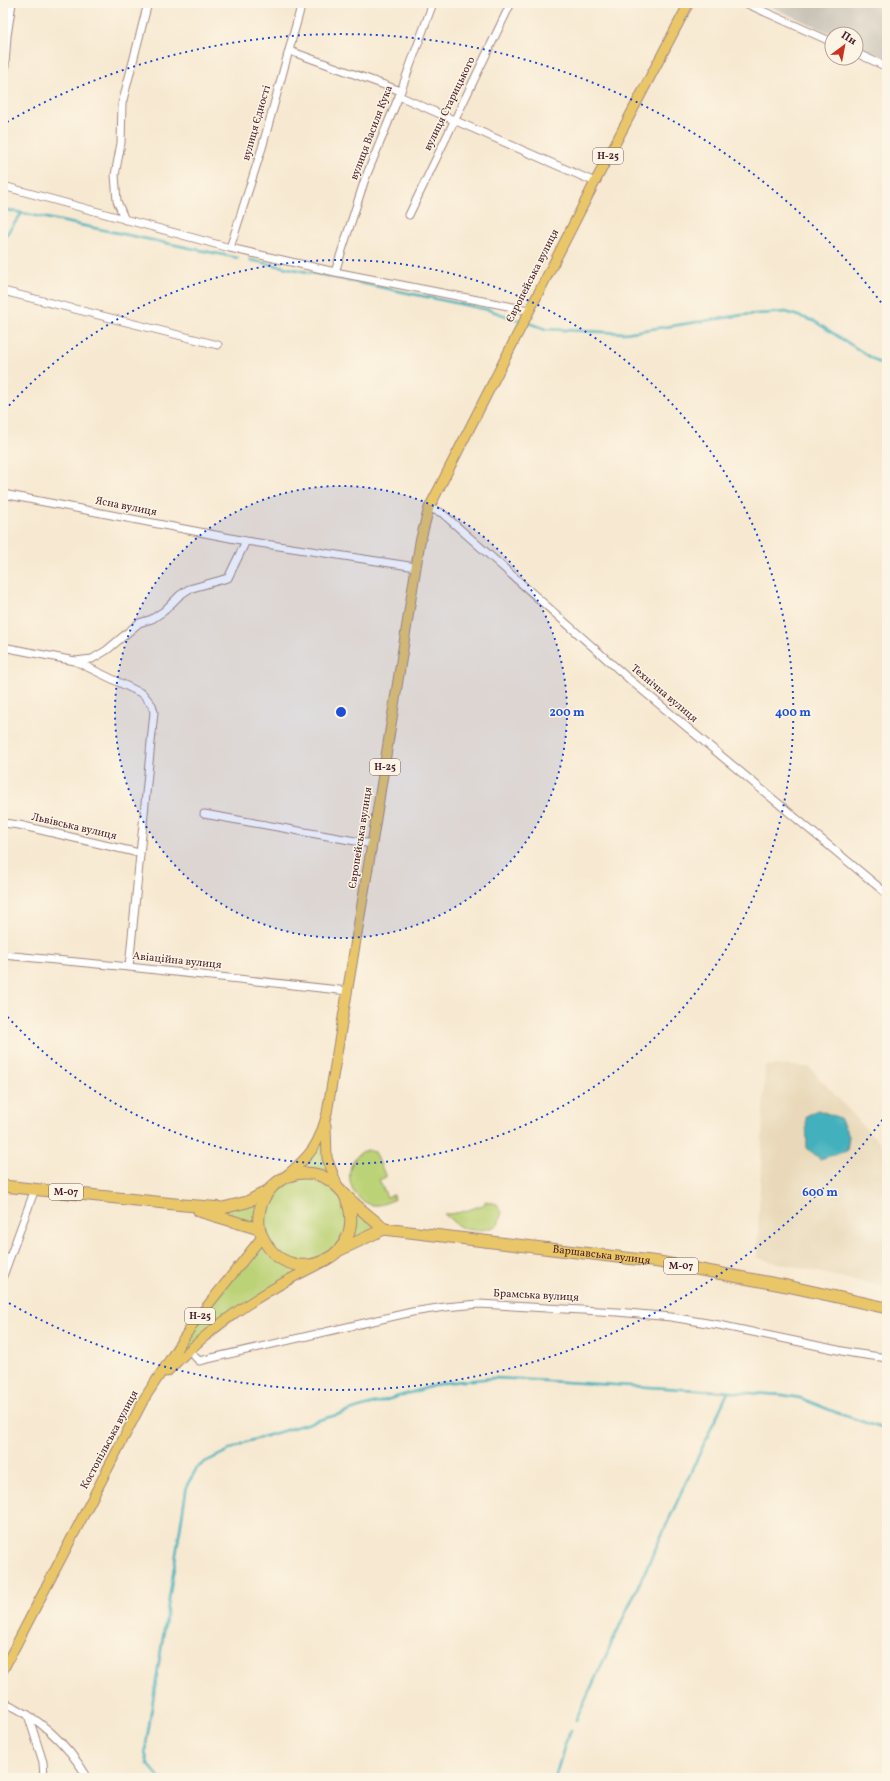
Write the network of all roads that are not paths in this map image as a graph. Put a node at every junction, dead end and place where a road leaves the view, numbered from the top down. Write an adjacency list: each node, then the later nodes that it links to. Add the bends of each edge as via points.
1 (12, 3): 12 (street)
2 (148, 3): 18 (street, via 122,104 121,143 115,176 117,202)
3 (302, 3): 9 (street, вулиця Єдності)
4 (434, 3): 13 (street, вулиця Василя Кука)
5 (511, 3): 14 (street, вулиця Старицького)
6 (689, 3): 15 (main road, Європейська вулиця / Н-25)
7 (745, 3): 8 (street)
8 (824, 38)
9 (290, 51): 13 (street); 19 (street, вулиця Єдності)
10 (864, 57): 11 (street)
11 (887, 67)
12 (3, 93)
13 (400, 93): 14 (street); 20 (street, вулиця Василя Кука, via 366,179)
14 (453, 121): 15 (street); 17 (street, вулиця Старицького)
15 (594, 182): 22 (main road, Європейська вулиця / Н-25)
16 (3, 186): 18 (street)
17 (409, 215)
18 (125, 220): 19 (street)
19 (230, 248): 20 (street)
20 (335, 272): 22 (street)
21 (3, 291): 23 (street)
22 (527, 313): 25 (main road, Європейська вулиця / Н-25)
23 (218, 345)
24 (3, 494): 26 (street, Ясна вулиця)
25 (429, 508): 27 (main road, Європейська вулиця / Н-25); 34 (street, Технічна вулиця, via 442,513 629,679)
26 (246, 540): 27 (street); 29 (street, via 228,578 189,589 180,594 164,611 152,619 139,623 107,650 92,659)
27 (416, 567): 32 (main road, Європейська вулиця / Н-25)
28 (3, 647): 29 (street)
29 (75, 661): 33 (street, via 143,694 152,705 153,726)
30 (204, 814): 32 (street)
31 (3, 824): 33 (street, Львівська вулиця, via 19,825)
32 (372, 844): 37 (main road, Європейська вулиця / Н-25)
33 (140, 853): 36 (street)
34 (887, 894)
35 (3, 955): 36 (street, Авіаційна вулиця)
36 (129, 967): 37 (street, Авіаційна вулиця)
37 (348, 992): 38 (main road, Європейська вулиця / Н-25)
38 (327, 1113): 39 (main road, Європейська вулиця / Н-25, via 316,1146 305,1160); 43 (main road, Європейська вулиця / Н-25, via 327,1158)
39 (281, 1179): 42 (highway, М-07); 43 (highway, М-07, via 295,1174 314,1174 332,1182)
40 (3, 1186): 41 (highway, М-07)
41 (35, 1189): 44 (highway, М-07); 49 (street)
42 (269, 1190): 44 (highway, М-07, via 236,1206 223,1208); 46 (highway, via 260,1206 258,1217)
43 (341, 1191): 45 (highway, М-07); 47 (highway, Н-25, via 350,1209 350,1228)
44 (184, 1205): 46 (highway, М-07)
45 (384, 1229): 47 (highway); 50 (highway, Варшавська вулиця / М-07, via 659,1262)
46 (261, 1233): 48 (highway, via 267,1246 282,1260 303,1266); 53 (main road, Костопільська вулиця / Н-25, via 193,1324)
47 (339, 1250): 48 (highway)
48 (325, 1261): 51 (main road, Н-25, via 243,1307 221,1322)
49 (3, 1276)
50 (887, 1308)
51 (190, 1350): 52 (street, Брамська вулиця, via 199,1361 412,1312 445,1306 479,1304 671,1317); 53 (main road, Н-25, via 160,1379)
52 (887, 1358)
53 (144, 1399): 54 (main road, Костопільська вулиця / Н-25)
54 (3, 1670)
55 (3, 1702): 56 (street)
56 (28, 1715): 57 (street, via 43,1762); 58 (street, via 62,1743)
57 (44, 1778)
58 (88, 1778)

